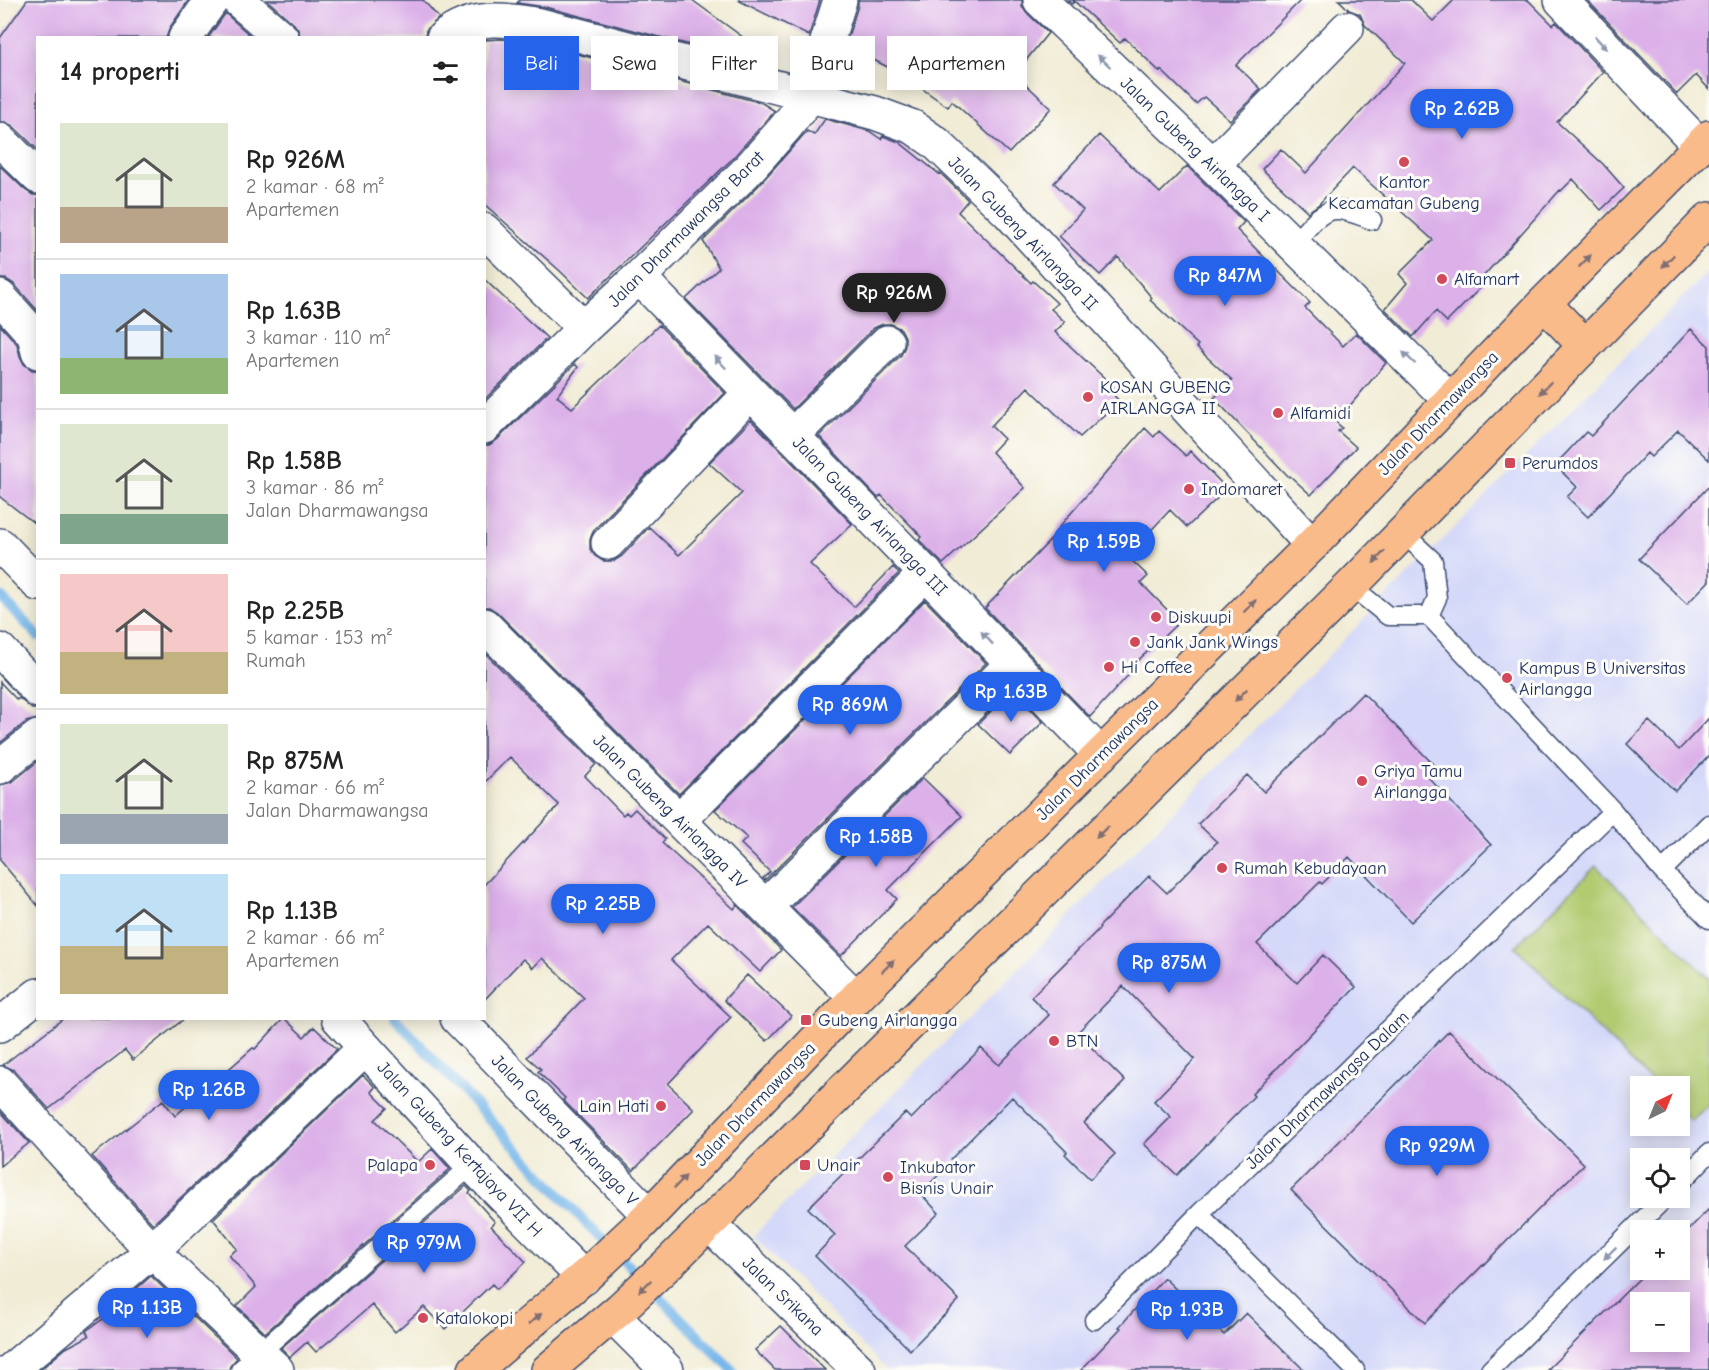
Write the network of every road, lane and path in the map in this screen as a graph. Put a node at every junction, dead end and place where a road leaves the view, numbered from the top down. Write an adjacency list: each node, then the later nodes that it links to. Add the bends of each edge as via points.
1 (212, 0): 7 (street)
2 (238, 0): 8 (street)
3 (1040, 0): 13 (street, Jalan Gubeng Airlangga I, one-way to 3)
4 (1561, 0): 12 (street, one-way to 12)
5 (836, 1): 10 (street, Jalan Dharmawangsa Barat)
6 (1347, 28): 13 (street)
7 (186, 36)
8 (280, 36)
9 (446, 36): 10 (street, Jalan Gubeng Airlangga II, via 473,22 510,20)
10 (810, 96): 19 (street, Jalan Dharmawangsa Barat, via 745,173); 33 (street, Jalan Gubeng Airlangga II, via 913,127 936,143 1009,213)
11 (0, 140): 14 (street)
12 (1704, 141): 21 (main road, Jalan Dharmawangsa, one-way to 12)
13 (1213, 165): 18 (street, Jalan Gubeng Airlangga I)
14 (36, 175)
15 (1372, 219): 18 (lane, via 1339,210 1326,212)
16 (1709, 219): 25 (main road, one-way to 25)
17 (486, 232): 22 (street)
18 (1293, 245): 27 (street, Jalan Gubeng Airlangga I, one-way to 18)
19 (639, 278): 22 (street, Jalan Dharmawangsa Barat); 26 (street, Jalan Gubeng Airlangga III, one-way to 19)
20 (0, 297): 24 (street, via 34,335)
21 (1544, 303): 25 (main road); 27 (main road, Jalan Dharmawangsa)
22 (584, 328): 28 (street, Jalan Dharmawangsa Barat)
23 (887, 342): 29 (street)
24 (36, 344)
25 (1586, 346): 30 (main road, one-way to 30)
26 (750, 393): 29 (street, Jalan Gubeng Airlangga III); 31 (street)
27 (1450, 400): 33 (main road, Jalan Dharmawangsa)
28 (486, 425)
29 (792, 436): 34 (street, Jalan Gubeng Airlangga III)
30 (1402, 531): 36 (main road, one-way to 36); 37 (lane, via 1433,561 1437,598)
31 (608, 543)
32 (0, 545): 35 (street)
33 (1312, 545): 43 (main road, Jalan Dharmawangsa, one-way to 33)
34 (926, 573): 40 (street, Jalan Gubeng Airlangga III, one-way to 34); 46 (street)
35 (36, 582)
36 (1351, 586): 37 (lane, via 1388,616); 64 (main road, one-way to 64)
37 (1428, 616): 45 (lane)
38 (486, 627): 46 (street, Jalan Gubeng Airlangga IV)
39 (0, 650): 41 (street)
40 (1012, 664): 43 (street, Jalan Gubeng Airlangga III); 49 (street)
41 (36, 689)
42 (36, 738): 44 (street)
43 (1101, 755): 52 (main road, Jalan Dharmawangsa, one-way to 43)
44 (0, 767)
45 (1613, 811): 48 (lane); 62 (lane, Jalan Dharmawangsa Dalam)
46 (679, 820): 49 (street, Jalan Gubeng Airlangga IV)
47 (1709, 824): 48 (lane)
48 (1662, 871): 50 (lane)
49 (765, 907): 52 (street, Jalan Gubeng Airlangga IV)
50 (1709, 919)
51 (36, 997): 55 (street)
52 (855, 998): 63 (main road, Jalan Dharmawangsa, one-way to 52)
53 (340, 1020): 56 (street, Jalan Gubeng Kertajaya VII H)
54 (459, 1020): 63 (street, Jalan Gubeng Airlangga V)
55 (0, 1025)
56 (365, 1048): 59 (street, Jalan Gubeng Kertajaya VII H); 65 (street)
57 (0, 1083): 65 (street)
58 (1709, 1154): 60 (lane)
59 (472, 1165): 66 (street, Jalan Gubeng Kertajaya VII H); 69 (lane)
60 (1690, 1174)
61 (1655, 1208): 76 (lane, one-way to 76)
62 (1199, 1214): 68 (lane, Jalan Dharmawangsa Dalam); 75 (lane)
63 (644, 1220): 66 (main road, Jalan Dharmawangsa)
64 (708, 1222): 67 (main road, one-way to 67); 74 (street, Jalan Srikana)
65 (152, 1251): 69 (street); 70 (street)
66 (587, 1275): 71 (main road, Jalan Dharmawangsa, one-way to 66)
67 (616, 1313): 72 (main road); 73 (street)
68 (1094, 1320)
69 (258, 1364)
70 (11, 1370)
71 (475, 1370)
72 (548, 1370)
73 (667, 1370)
74 (859, 1370)
75 (1355, 1370)
76 (1490, 1370)

